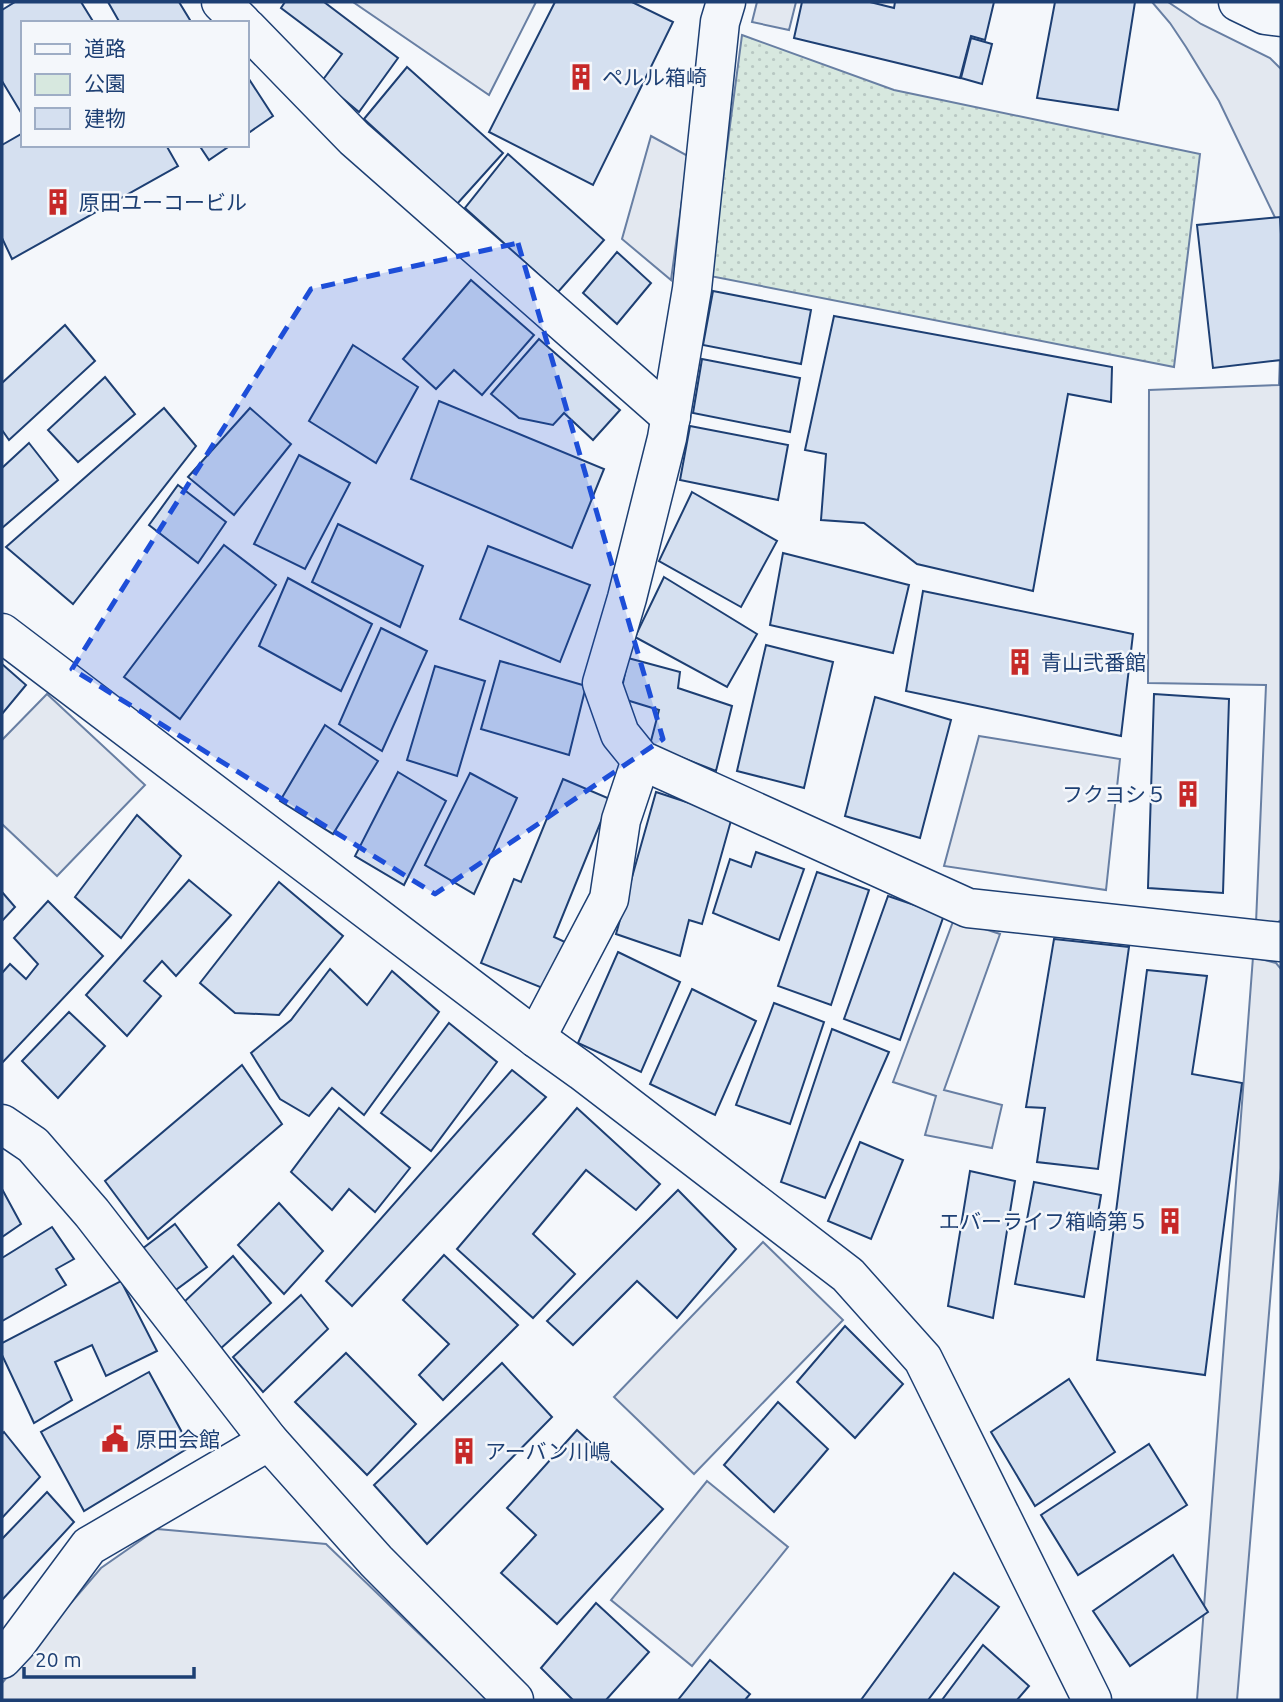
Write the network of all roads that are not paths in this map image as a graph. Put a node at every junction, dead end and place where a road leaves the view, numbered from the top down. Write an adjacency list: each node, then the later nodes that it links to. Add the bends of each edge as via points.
1 (221, 2): 5 (street)
2 (726, 2): 7 (street, via 720,22 692,289)
3 (1238, 2): 4 (street)
4 (1281, 17)
5 (240, 21)
6 (248, 29): 7 (street, via 354,138)
7 (671, 416): 9 (street, via 603,683 620,734)
8 (2, 633): 11 (street)
9 (641, 760): 10 (street, via 968,908); 11 (street, via 621,820 609,899)
10 (1281, 942)
11 (536, 1038): 16 (street, via 848,1275 923,1359)
12 (2, 1124): 13 (street, via 33,1144 84,1203)
13 (270, 1441): 14 (street, via 89,1546); 15 (street, via 376,1561)
14 (2, 1659)
15 (514, 1700)
16 (1092, 1700)

